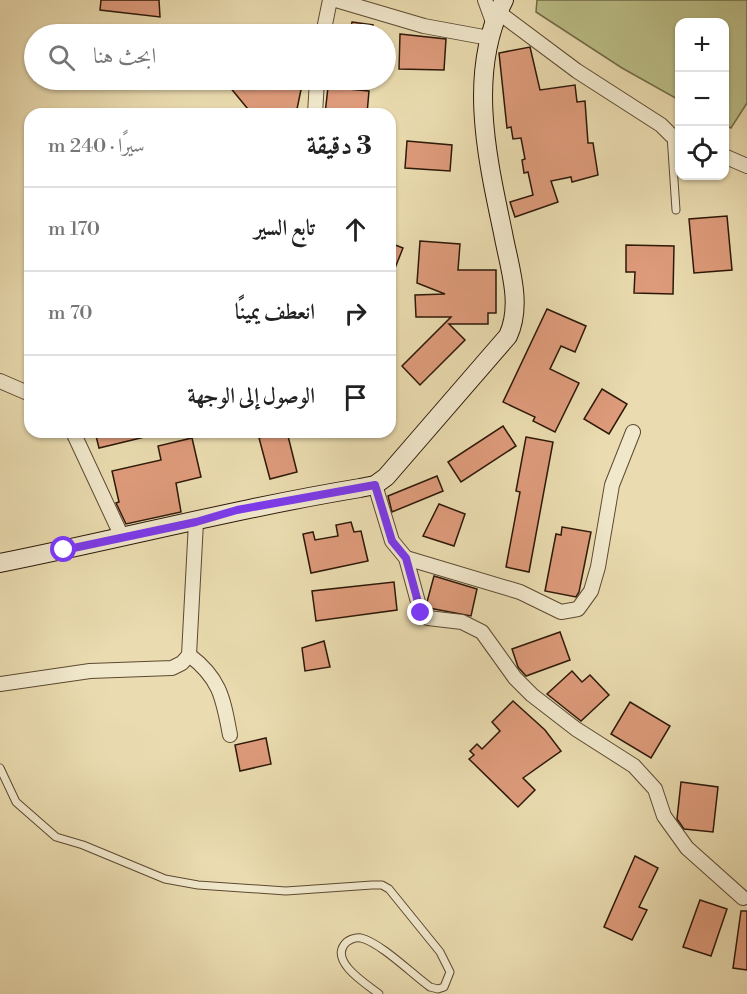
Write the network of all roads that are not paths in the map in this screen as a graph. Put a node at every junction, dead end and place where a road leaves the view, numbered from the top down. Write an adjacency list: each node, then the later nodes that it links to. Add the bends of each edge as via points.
1 (330, 0): 4 (street)
2 (336, 0): 3 (street, via 413,23)
3 (494, 14): 7 (street); 16 (street, via 483,82 484,121 511,273 514,323 500,345)
4 (325, 24)
5 (316, 90): 6 (street)
6 (315, 108)
7 (675, 136)
8 (729, 158): 9 (street)
9 (747, 166)
10 (676, 180): 11 (lane)
11 (676, 210)
12 (0, 381): 13 (street)
13 (24, 391)
14 (633, 432): 19 (street, via 612,485 591,591 578,609 561,612 520,592)
15 (76, 438): 18 (street)
16 (375, 485): 17 (street, via 237,510); 19 (street, via 392,541)
17 (196, 522): 18 (street); 21 (street)
18 (122, 537): 20 (street)
19 (406, 558): 25 (street, via 421,613 428,618 462,622 482,632 532,695 634,766 655,789 664,816 687,848)
20 (0, 563)
21 (189, 655): 22 (street, via 172,668 90,671); 23 (street, via 211,674 221,691)
22 (0, 684)
23 (230, 735)
24 (0, 768): 26 (lane, via 16,802 56,837 165,879 286,891 372,885 389,889 440,952 450,972 444,987 430,987 373,945 360,938 350,939 341,952 344,961)
25 (742, 898)
26 (379, 994)

